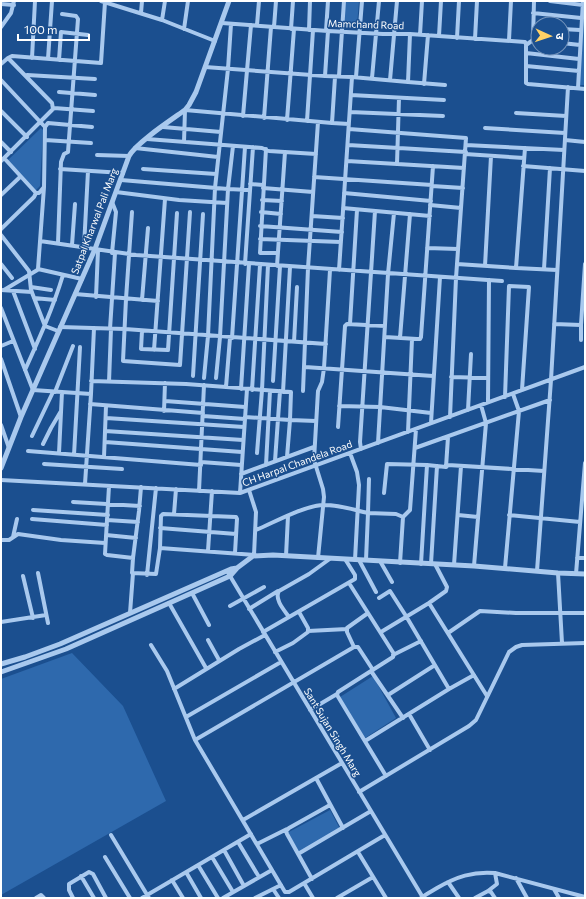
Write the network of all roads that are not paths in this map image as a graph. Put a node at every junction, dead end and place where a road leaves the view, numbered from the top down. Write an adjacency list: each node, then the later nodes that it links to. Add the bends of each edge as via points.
1 (35, 1): 64 (street)
2 (52, 1): 65 (street)
3 (142, 1): 27 (street)
4 (165, 1): 31 (street)
5 (188, 1): 38 (street)
6 (229, 1): 32 (street, Satpal Kharwal Pali Marg)
7 (258, 1): 35 (street)
8 (276, 1): 37 (street)
9 (293, 1): 39 (street)
10 (310, 1): 41 (street)
11 (328, 1): 43 (street)
12 (344, 1): 44 (street)
13 (362, 1): 45 (street)
14 (380, 1): 48 (street)
15 (397, 1): 46 (street)
16 (422, 1): 50 (street)
17 (441, 1): 53 (street)
18 (459, 1): 54 (street)
19 (477, 1): 55 (street)
20 (511, 1): 56 (street)
21 (534, 1): 28 (street)
22 (550, 1): 26 (street)
23 (103, 2): 27 (street); 68 (street, via 101,63)
24 (2, 3): 25 (street)
25 (14, 3): 36 (street, via 11,13)
26 (583, 3): 30 (street)
27 (141, 13): 31 (street)
28 (533, 13): 30 (street)
29 (62, 14): 47 (street, via 77,17)
30 (581, 18): 42 (street)
31 (162, 20): 38 (street)
32 (222, 23): 33 (street, Mamchand Road); 57 (street, Satpal Kharwal Pali Marg)
33 (231, 24): 34 (street, Mamchand Road); 72 (street)
34 (251, 25): 35 (street, Mamchand Road); 73 (street)
35 (257, 25): 37 (street, Mamchand Road)
36 (1, 27)
37 (273, 27): 39 (street, Mamchand Road); 74 (street)
38 (184, 29): 57 (street)
39 (292, 29): 41 (street, Mamchand Road); 76 (street)
40 (570, 29): 42 (street)
41 (311, 30): 43 (street, Mamchand Road); 78 (street)
42 (580, 30): 61 (street)
43 (327, 31): 44 (street, Mamchand Road); 79 (street)
44 (342, 32): 45 (street, Mamchand Road); 80 (street)
45 (359, 33): 48 (street, Mamchand Road); 82 (street)
46 (394, 33): 48 (street, Mamchand Road); 49 (street, Mamchand Road); 86 (street)
47 (77, 34): 51 (street); 67 (street, via 60,32); 68 (street)
48 (377, 34): 83 (street)
49 (410, 34): 50 (street, Mamchand Road); 87 (street)
50 (420, 34): 52 (street, Mamchand Road)
51 (88, 35)
52 (428, 35): 53 (street, Mamchand Road); 88 (street)
53 (439, 36): 54 (street, Mamchand Road)
54 (457, 38): 55 (street, Mamchand Road)
55 (474, 39): 56 (street, Mamchand Road)
56 (509, 40): 60 (street, Mamchand Road, via 525,42)
57 (215, 41): 71 (street, Satpal Kharwal Pali Marg)
58 (530, 42): 60 (street)
59 (570, 44): 61 (street)
60 (526, 45): 62 (street)
61 (580, 45): 66 (street)
62 (526, 53): 66 (street); 70 (street)
63 (8, 58): 64 (street); 69 (street); 77 (street)
64 (32, 58): 65 (street)
65 (48, 59): 67 (street)
66 (579, 59): 75 (street)
67 (59, 60): 68 (street)
68 (74, 61): 81 (street)
69 (1, 64)
70 (526, 66): 75 (street); 90 (street, via 526,83)
71 (205, 67): 72 (street); 101 (street, Satpal Kharwal Pali Marg, via 192,100)
72 (228, 69): 73 (street); 106 (street)
73 (247, 70): 74 (street); 108 (street)
74 (268, 72): 76 (street); 111 (street)
75 (579, 72): 91 (street)
76 (290, 74): 78 (street); 112 (street)
77 (26, 75): 81 (street); 99 (street, via 52,103)
78 (311, 75): 79 (street); 113 (street)
79 (325, 76): 80 (street)
80 (337, 76): 82 (street); 116 (street)
81 (73, 77): 84 (street); 94 (street)
82 (354, 77): 83 (street); 95 (street)
83 (372, 78): 86 (street)
84 (95, 79)
85 (1, 80): 114 (street)
86 (390, 80): 87 (street)
87 (408, 82): 88 (street)
88 (424, 84): 89 (street)
89 (445, 85)
90 (568, 87): 91 (street); 110 (street)
91 (578, 88): 92 (street)
92 (585, 89)
93 (59, 92): 94 (street)
94 (72, 93): 96 (street); 100 (street)
95 (351, 94): 97 (street); 104 (street)
96 (95, 95)
97 (400, 98): 98 (street); 107 (street)
98 (444, 100)
99 (53, 109): 100 (street); 114 (street)
100 (71, 109): 103 (street); 117 (street)
101 (185, 110): 106 (street); 120 (street, Satpal Kharwal Pali Marg); 123 (street)
102 (1, 111): 127 (street)
103 (93, 111)
104 (350, 112): 107 (street); 121 (street)
105 (516, 113): 110 (street)
106 (223, 114): 108 (street); 124 (street)
107 (399, 114): 109 (street); 125 (street)
108 (243, 116): 111 (street)
109 (443, 116)
110 (566, 116): 126 (street)
111 (264, 118): 112 (street)
112 (287, 120): 113 (street)
113 (307, 121): 115 (street)
114 (41, 122): 118 (street); 127 (street)
115 (318, 122): 116 (street); 150 (street)
116 (332, 123): 121 (street)
117 (70, 125): 118 (street, via 48,123); 119 (street); 131 (street)
118 (45, 127): 129 (street)
119 (92, 127)
120 (163, 127): 123 (street); 128 (street, Satpal Kharwal Pali Marg)
121 (349, 127): 125 (street); 136 (street)
122 (485, 128): 126 (street)
123 (184, 129): 124 (street); 133 (street)
124 (221, 132): 137 (street)
125 (399, 133): 138 (street, via 465,137); 143 (street)
126 (565, 133): 130 (street)
127 (27, 137): 147 (street)
128 (147, 139): 133 (street); 142 (street, Satpal Kharwal Pali Marg)
129 (45, 140): 131 (street); 177 (street)
130 (565, 140): 134 (street); 146 (street)
131 (68, 141): 135 (street); 163 (street, via 68,152 64,154)
132 (1, 142): 147 (street)
133 (184, 142): 137 (street)
134 (585, 142)
135 (90, 143)
136 (348, 144): 143 (street); 157 (street)
137 (220, 145): 139 (street); 154 (street)
138 (466, 145): 144 (street); 149 (street)
139 (233, 146): 140 (street); 180 (street)
140 (245, 146): 141 (street); 181 (street)
141 (253, 147): 145 (street); 174 (street)
142 (135, 148): 152 (street, Satpal Kharwal Pali Marg); 154 (street)
143 (398, 148): 149 (street); 158 (street)
144 (525, 148): 146 (street); 155 (street)
145 (266, 149): 148 (street); 175 (street)
146 (564, 150): 165 (street)
147 (11, 152): 156 (street)
148 (285, 152): 150 (street); 183 (street)
149 (466, 153): 153 (street); 161 (street)
150 (316, 154): 171 (street)
151 (97, 155): 152 (street)
152 (129, 156): 168 (street, Satpal Kharwal Pali Marg)
153 (491, 156): 155 (street); 248 (street)
154 (218, 157): 169 (street)
155 (524, 158): 160 (street)
156 (3, 160): 170 (street)
157 (347, 161): 158 (street); 172 (street)
158 (397, 164): 159 (street)
159 (433, 166): 161 (street); 176 (street)
160 (523, 166): 162 (street); 251 (street)
161 (464, 168): 179 (street)
162 (550, 168): 165 (street); 253 (street)
163 (60, 169): 166 (street); 224 (street)
164 (143, 169): 169 (street)
165 (563, 169): 167 (street); 256 (street)
166 (88, 171): 168 (street); 226 (street)
167 (585, 171)
168 (123, 173): 173 (street, Satpal Kharwal Pali Marg)
169 (216, 174): 178 (street)
170 (20, 176): 186 (street); 188 (street)
171 (314, 177): 172 (street); 185 (street)
172 (345, 178): 176 (street); 187 (street)
173 (121, 180): 178 (street); 184 (street, Satpal Kharwal Pali Marg)
174 (250, 184): 175 (street); 182 (street)
175 (263, 186): 183 (street); 190 (street)
176 (432, 186): 179 (street); 195 (street)
177 (44, 187): 186 (street); 221 (street)
178 (215, 188): 180 (street); 193 (street)
179 (463, 188): 198 (street)
180 (228, 189): 181 (street); 194 (street)
181 (242, 189): 182 (street); 240 (street)
182 (249, 190): 242 (street)
183 (283, 190): 185 (street); 191 (street)
184 (116, 192): 189 (street); 192 (street, Satpal Kharwal Pali Marg)
185 (314, 192): 209 (street)
186 (36, 193): 215 (street)
187 (344, 193): 195 (street); 197 (street)
188 (1, 195)
189 (165, 198): 193 (street); 234 (street)
190 (262, 200): 191 (street); 203 (street)
191 (282, 201): 207 (street)
192 (112, 202): 229 (street, Satpal Kharwal Pali Marg); 230 (street, via 116,212)
193 (214, 202): 194 (street); 238 (street)
194 (227, 203): 239 (street)
195 (431, 203): 198 (street); 210 (street)
196 (75, 204): 225 (street)
197 (343, 208): 199 (street); 211 (street)
198 (461, 208): 228 (street)
199 (357, 210): 200 (street); 257 (street)
200 (375, 211): 205 (street); 258 (street)
201 (132, 212): 232 (street)
202 (190, 212): 236 (street)
203 (261, 212): 207 (street); 212 (street)
204 (178, 213): 235 (street)
205 (394, 213): 208 (street); 260 (street)
206 (203, 214): 237 (street)
207 (281, 214): 213 (street)
208 (410, 214): 210 (street); 262 (street)
209 (312, 216): 211 (street); 216 (street)
210 (430, 216): 227 (street)
211 (342, 218): 217 (street)
212 (260, 226): 213 (street); 219 (street)
213 (280, 227): 216 (street); 220 (street)
214 (148, 228): 233 (street)
215 (1, 229)
216 (311, 229): 217 (street); 222 (street)
217 (342, 232): 223 (street)
218 (1, 235): 259 (street)
219 (260, 239): 220 (street); 231 (street, via 260,253)
220 (279, 240): 222 (street); 231 (street)
221 (40, 241): 224 (street); 252 (street)
222 (310, 242): 223 (street); 250 (street)
223 (341, 242): 255 (street)
224 (58, 243): 225 (street)
225 (72, 245): 226 (street)
226 (84, 247): 229 (street)
227 (427, 248): 228 (street); 263 (street)
228 (458, 249): 243 (street)
229 (97, 250): 230 (street); 267 (street, Satpal Kharwal Pali Marg); 276 (street)
230 (114, 253): 232 (street); 278 (street)
231 (278, 253): 247 (street)
232 (129, 255): 233 (street); 279 (street)
233 (146, 256): 234 (street); 281 (street)
234 (162, 257): 235 (street); 282 (street)
235 (175, 258): 236 (street); 296 (street)
236 (187, 259): 237 (street); 297 (street)
237 (200, 260): 238 (street); 298 (street)
238 (212, 261): 239 (street); 299 (street)
239 (224, 262): 240 (street); 300 (street)
240 (236, 263): 242 (street); 302 (street)
241 (1, 264): 265 (street)
242 (247, 264): 245 (street); 304 (street)
243 (457, 264): 248 (street); 266 (street)
244 (585, 264): 287 (street)
245 (260, 265): 246 (street); 305 (street)
246 (268, 265): 247 (street); 307 (street)
247 (278, 266): 249 (street); 310 (street)
248 (485, 266): 251 (street)
249 (290, 267): 250 (street); 311 (street)
250 (308, 268): 254 (street); 313 (street)
251 (516, 268): 253 (street)
252 (39, 269): 259 (street); 261 (street)
253 (544, 269): 256 (street)
254 (330, 270): 255 (street); 314 (street)
255 (339, 270): 257 (street)
256 (557, 270): 285 (street)
257 (353, 271): 258 (street); 284 (street)
258 (371, 273): 260 (street); 286 (street)
259 (30, 274): 271 (street); 272 (street)
260 (388, 274): 262 (street); 289 (street)
261 (63, 275): 267 (street); 280 (street)
262 (405, 275): 263 (street); 303 (street)
263 (425, 276): 264 (street); 306 (street, via 421,337)
264 (440, 277): 266 (street); 331 (street)
265 (12, 278)
266 (456, 278): 268 (street); 332 (street)
267 (82, 279): 275 (street, Satpal Kharwal Pali Marg)
268 (489, 280): 269 (street); 336 (street)
269 (502, 281)
270 (297, 287): 312 (street)
271 (2, 290): 274 (street)
272 (31, 290): 273 (street); 274 (street); 277 (street)
273 (51, 290)
274 (13, 291): 318 (street)
275 (75, 294): 276 (street); 291 (street, Satpal Kharwal Pali Marg)
276 (96, 297): 278 (street)
277 (34, 298): 280 (street); 288 (street)
278 (112, 298): 279 (street); 292 (street)
279 (126, 299): 281 (street); 293 (street)
280 (56, 300): 288 (street)
281 (142, 300): 282 (street)
282 (158, 301): 295 (street)
283 (1, 308): 309 (street)
284 (350, 324): 286 (street); 326 (street, via 345,326)
285 (554, 324): 287 (street); 337 (street)
286 (367, 325): 289 (street); 327 (street)
287 (581, 325): 308 (street)
288 (45, 326): 291 (street); 318 (street)
289 (385, 326): 301 (street)
290 (94, 328): 291 (street); 292 (street); 338 (street)
291 (59, 329): 346 (street, Satpal Kharwal Pali Marg)
292 (111, 329): 293 (street); 340 (street)
293 (125, 329): 294 (street); 297 (street, via 123,361 180,365)
294 (142, 331): 295 (street); 319 (street, via 141,349)
295 (156, 332): 296 (street); 319 (street)
296 (169, 333): 297 (street); 319 (street, via 168,350)
297 (183, 334): 298 (street)
298 (196, 335): 299 (street); 330 (street)
299 (208, 336): 300 (street); 333 (street)
300 (220, 337): 302 (street); 334 (street)
301 (385, 337): 303 (street); 328 (street)
302 (231, 338): 304 (street); 343 (street)
303 (400, 338): 306 (street)
304 (244, 339): 305 (street); 344 (street)
305 (256, 339): 307 (street); 347 (street)
306 (412, 339): 329 (street)
307 (264, 340): 310 (street); 348 (street)
308 (581, 340)
309 (13, 341): 315 (street); 325 (street)
310 (275, 341): 311 (street); 339 (street)
311 (285, 341): 312 (street); 351 (street)
312 (294, 342): 313 (street)
313 (306, 343): 314 (street); 322 (street)
314 (326, 344): 324 (street)
315 (1, 346)
316 (73, 346): 353 (street)
317 (80, 347): 355 (street)
318 (35, 349): 325 (street)
319 (154, 350)
320 (471, 354): 335 (street)
321 (1, 360): 377 (street)
322 (305, 367): 324 (street); 352 (street)
323 (585, 367): 337 (street, CH Harpal Chandela Road)
324 (324, 368): 326 (street); 385 (street, via 318,391)
325 (25, 370): 346 (street)
326 (342, 370): 327 (street); 366 (street)
327 (365, 371): 328 (street); 367 (street)
328 (383, 372): 329 (street); 369 (street)
329 (411, 374): 331 (street); 371 (street)
330 (193, 376)
331 (433, 376): 375 (street)
332 (451, 377): 335 (street); 378 (street)
333 (204, 378)
334 (216, 378)
335 (471, 378): 336 (street); 372 (street)
336 (488, 378): 361 (street)
337 (551, 380): 349 (street, CH Harpal Chandela Road); 359 (street)
338 (91, 381): 340 (street); 356 (street)
339 (273, 381)
340 (108, 382): 341 (street)
341 (166, 384): 342 (street); 360 (street)
342 (204, 385): 343 (street); 363 (street)
343 (226, 387): 344 (street)
344 (241, 389): 345 (street)
345 (247, 389): 347 (street); 368 (street)
346 (33, 390): 353 (street); 377 (street, Satpal Kharwal Pali Marg)
347 (252, 390): 348 (street)
348 (262, 390): 350 (street); 381 (street)
349 (522, 390): 357 (street, CH Harpal Chandela Road); 358 (street, via 529,287 509,286)
350 (270, 391): 351 (street); 382 (street)
351 (281, 391): 383 (street); 384 (street, via 291,392)
352 (303, 391)
353 (54, 392): 354 (street); 396 (street)
354 (62, 392): 355 (street); 370 (street)
355 (78, 393): 356 (street); 413 (street)
356 (91, 394): 362 (street)
357 (513, 394): 358 (street, CH Harpal Chandela Road); 374 (street)
358 (504, 397): 361 (street, CH Harpal Chandela Road)
359 (550, 400): 374 (street); 434 (street)
360 (165, 401): 363 (street); 373 (street)
361 (488, 402): 364 (street, CH Harpal Chandela Road)
362 (90, 404): 365 (street); 414 (street)
363 (204, 404): 368 (street); 376 (street)
364 (480, 405): 372 (street, CH Harpal Chandela Road); 387 (street)
365 (106, 406): 373 (street); 379 (street)
366 (339, 406): 367 (street); 391 (street)
367 (362, 406): 369 (street); 407 (street)
368 (245, 407): 380 (street)
369 (380, 407): 371 (street); 401 (street)
370 (61, 410): 402 (street); 410 (street)
371 (408, 410): 375 (street); 394 (street)
372 (468, 410): 378 (street, CH Harpal Chandela Road)
373 (164, 411): 376 (street)
374 (518, 411): 387 (street); 433 (street)
375 (431, 413): 386 (street)
376 (203, 415): 380 (street); 388 (street)
377 (22, 416): 404 (street, Satpal Kharwal Pali Marg)
378 (450, 416): 386 (street, CH Harpal Chandela Road)
379 (106, 418): 388 (street); 393 (street)
380 (245, 418): 381 (street); 390 (street)
381 (259, 418): 382 (street); 411 (street)
382 (268, 419): 383 (street); 422 (street)
383 (278, 419): 384 (street); 417 (street)
384 (290, 420): 385 (street); 416 (street)
385 (316, 421): 403 (street)
386 (431, 423): 392 (street, CH Harpal Chandela Road)
387 (486, 423): 398 (street); 430 (street)
388 (203, 424): 390 (street); 397 (street)
389 (1, 425): 395 (street)
390 (244, 427): 399 (street)
391 (338, 427)
392 (416, 429): 394 (street, CH Harpal Chandela Road); 405 (street)
393 (105, 431): 397 (street); 400 (street)
394 (408, 432): 401 (street, CH Harpal Chandela Road)
395 (2, 433): 404 (street)
396 (32, 436)
397 (202, 437): 399 (street); 406 (street)
398 (448, 437): 405 (street); 429 (street)
399 (243, 440): 409 (street)
400 (105, 442): 406 (street); 415 (street)
401 (378, 443): 407 (street, CH Harpal Chandela Road)
402 (43, 444)
403 (314, 447): 416 (street); 426 (street)
404 (9, 448): 431 (street, Satpal Kharwal Pali Marg)
405 (415, 448): 423 (street)
406 (202, 449): 409 (street); 418 (street)
407 (361, 449): 412 (street, CH Harpal Chandela Road)
408 (28, 451): 410 (street)
409 (242, 452): 421 (street)
410 (59, 453): 413 (street)
411 (257, 453)
412 (350, 453): 426 (street, CH Harpal Chandela Road); 455 (street, via 359,479)
413 (74, 455): 414 (street)
414 (86, 455): 415 (street); 425 (street)
415 (104, 457): 418 (street)
416 (287, 457): 417 (street)
417 (276, 461): 422 (street)
418 (201, 463): 421 (street); 445 (street)
419 (585, 463): 435 (street)
420 (44, 464): 425 (street)
421 (242, 465): 436 (street)
422 (266, 465): 436 (street)
423 (414, 465): 424 (street); 448 (street, via 387,464); 462 (street, via 410,510)
424 (427, 465): 427 (street); 497 (street)
425 (86, 466): 432 (street); 439 (street)
426 (315, 466): 444 (street, CH Harpal Chandela Road); 452 (street, via 323,489)
427 (437, 466): 429 (street); 498 (street)
428 (461, 466): 429 (street); 430 (street); 458 (street)
429 (446, 467)
430 (482, 467): 433 (street); 464 (street)
431 (1, 468)
432 (122, 469)
433 (513, 469): 434 (street); 459 (street)
434 (544, 471): 465 (street)
435 (585, 473): 449 (street)
436 (241, 474): 447 (street)
437 (369, 479): 456 (street)
438 (1, 480): 439 (street, CH Harpal Chandela Road)
439 (85, 484): 440 (street, CH Harpal Chandela Road)
440 (109, 486): 441 (street, CH Harpal Chandela Road); 451 (street)
441 (141, 487): 442 (street, CH Harpal Chandela Road); 453 (street)
442 (156, 488): 443 (street, CH Harpal Chandela Road); 509 (street)
443 (176, 489): 445 (street, CH Harpal Chandela Road); 457 (street)
444 (249, 490): 447 (street, CH Harpal Chandela Road); 472 (street, via 256,510)
445 (199, 491): 446 (street, CH Harpal Chandela Road)
446 (212, 491): 447 (street, CH Harpal Chandela Road); 460 (street)
447 (240, 493)
448 (384, 493)
449 (584, 500): 469 (street)
450 (73, 502): 451 (street)
451 (108, 504): 453 (street); 463 (street)
452 (322, 505): 455 (street); 461 (street); 488 (street)
453 (140, 506): 468 (street)
454 (33, 510): 463 (street)
455 (357, 511): 456 (street); 493 (street)
456 (368, 513): 462 (street); 494 (street)
457 (174, 514): 460 (street); 471 (street, via 162,514)
458 (458, 515): 464 (street); 499 (street)
459 (509, 515): 465 (street); 501 (street)
460 (211, 516): 473 (street); 474 (street, via 236,517)
461 (288, 516): 472 (street); 486 (street)
462 (403, 516): 496 (street)
463 (108, 517): 468 (street); 470 (street)
464 (478, 517): 500 (street)
465 (541, 518): 469 (street); 502 (street)
466 (17, 519): 476 (street)
467 (32, 519): 470 (street)
468 (138, 522): 477 (street)
469 (580, 522): 478 (street)
470 (107, 525): 475 (street)
471 (160, 528): 473 (street); 482 (street)
472 (256, 530): 485 (street)
473 (209, 532): 474 (street); 483 (street)
474 (236, 534): 484 (street)
475 (106, 535): 477 (street); 481 (street)
476 (13, 537): 479 (street, via 8,541); 481 (street, via 18,534)
477 (136, 538): 487 (street)
478 (579, 539): 480 (street); 490 (street)
479 (1, 540)
480 (585, 540)
481 (105, 543): 487 (street, via 105,555)
482 (160, 548): 483 (street); 509 (street, via 157,574)
483 (208, 551): 484 (street)
484 (235, 553): 485 (street)
485 (255, 555): 486 (street); 506 (street)
486 (286, 556): 488 (street)
487 (133, 558): 504 (street)
488 (318, 558): 489 (street)
489 (331, 558): 492 (street); 514 (street)
490 (577, 558): 491 (street); 507 (street)
491 (585, 558)
492 (345, 559): 493 (street); 511 (street, via 355,577)
493 (357, 560): 494 (street); 515 (street)
494 (366, 560): 495 (street)
495 (380, 561): 496 (street); 512 (street)
496 (400, 563): 497 (street)
497 (421, 564): 498 (street)
498 (433, 564): 499 (street); 519 (street, via 447,589)
499 (454, 565): 500 (street)
500 (474, 566): 501 (street)
501 (505, 568): 502 (street)
502 (537, 571): 505 (street)
503 (38, 573): 528 (street)
504 (133, 573): 509 (street); 527 (street)
505 (558, 573): 507 (street); 525 (street)
506 (228, 574): 516 (street); 518 (street, Sant Sujan Singh Marg); 527 (street)
507 (576, 574): 508 (street)
508 (585, 574)
509 (147, 575)
510 (23, 576): 531 (street)
511 (349, 582): 523 (street); 524 (street)
512 (392, 582)
513 (264, 587): 518 (street)
514 (279, 591): 522 (street); 530 (street, via 278,599)
515 (376, 592)
516 (192, 593): 520 (street); 534 (street)
517 (379, 598): 529 (street, via 390,591)
518 (243, 599): 521 (street); 522 (street, Sant Sujan Singh Marg)
519 (430, 602): 529 (street); 538 (street)
520 (169, 603): 552 (street); 554 (street, via 66,649)
521 (230, 606)
522 (249, 609): 539 (street, Sant Sujan Singh Marg)
523 (299, 612): 530 (street); 536 (street)
524 (368, 612): 535 (street); 537 (street)
525 (560, 613): 526 (street); 538 (street, via 480,611); 543 (street)
526 (585, 613)
527 (130, 614): 550 (street, via 60,644)
528 (46, 615): 531 (street); 533 (street)
529 (406, 616): 537 (street); 541 (street)
530 (289, 617): 539 (street)
531 (32, 618): 532 (street)
532 (1, 622)
533 (48, 624)
534 (209, 625)
535 (347, 629): 536 (street); 545 (street)
536 (308, 631): 546 (street, via 293,643)
537 (381, 632): 547 (street)
538 (448, 633): 555 (street)
539 (264, 634): 546 (street, Sant Sujan Singh Marg); 548 (street)
540 (208, 640): 548 (street)
541 (421, 641): 547 (street); 551 (street)
542 (585, 642): 543 (street)
543 (562, 643): 561 (street, via 522,645 512,649)
544 (151, 645): 557 (street, via 167,671)
545 (354, 647): 553 (street, via 358,647); 556 (street)
546 (275, 652): 549 (street, Sant Sujan Singh Marg)
547 (394, 655): 553 (street)
548 (219, 660): 552 (street)
549 (281, 662): 556 (street, Sant Sujan Singh Marg); 564 (street)
550 (1, 664)
551 (435, 665): 558 (street); 560 (street)
552 (206, 668): 557 (street)
553 (372, 670): 559 (street); 560 (street)
554 (1, 672)
555 (474, 675): 558 (street); 561 (street)
556 (293, 682): 562 (street, Sant Sujan Singh Marg); 566 (street)
557 (174, 689): 564 (street)
558 (449, 689): 563 (street)
559 (337, 694): 562 (street); 567 (street)
560 (388, 695): 565 (street)
561 (487, 696): 568 (street, via 476,720)
562 (310, 710): 569 (street, Sant Sujan Singh Marg)
563 (409, 714): 565 (street); 568 (street)
564 (186, 717): 566 (street)
565 (403, 718): 567 (street)
566 (195, 740): 575 (street)
567 (364, 741): 570 (street)
568 (430, 750): 570 (street)
569 (342, 763): 571 (street); 572 (street, Sant Sujan Singh Marg)
570 (386, 776): 572 (street)
571 (316, 778): 573 (street); 575 (street)
572 (359, 792): 574 (street, Sant Sujan Singh Marg)
573 (330, 805): 576 (street); 577 (street)
574 (371, 811): 576 (street); 580 (street, Sant Sujan Singh Marg)
575 (243, 820): 578 (street)
576 (343, 828): 585 (street)
577 (287, 829): 582 (street); 585 (street, via 286,834)
578 (251, 834): 581 (street); 582 (street)
579 (111, 835): 606 (street)
580 (385, 835): 584 (street); 607 (street, Sant Sujan Singh Marg)
581 (238, 842): 583 (street); 593 (street)
582 (257, 844): 589 (street)
583 (224, 850): 587 (street); 601 (street)
584 (358, 852): 594 (street); 596 (street)
585 (298, 854): 596 (street)
586 (105, 856): 614 (street)
587 (212, 857): 588 (street); 605 (street)
588 (198, 865): 590 (street); 618 (street)
589 (272, 870): 593 (street); 600 (street)
590 (186, 872): 597 (street); 617 (street)
591 (495, 872): 595 (street); 598 (street, via 470,874); 604 (street, via 497,884)
592 (81, 876): 611 (street, via 69,884); 612 (street); 613 (street, via 90,872)
593 (259, 877): 601 (street)
594 (373, 877): 623 (street); 624 (street)
595 (516, 878): 603 (street); 628 (street)
596 (312, 879): 599 (street)
597 (172, 880): 606 (street); 616 (street)
598 (448, 882): 607 (street); 625 (street)
599 (304, 883): 600 (street, via 288,893); 622 (street)
600 (281, 884): 602 (street)
601 (244, 886): 605 (street)
602 (273, 889): 620 (street); 621 (street)
603 (554, 889): 608 (street); 629 (street)
604 (488, 891): 626 (street); 627 (street)
605 (233, 892): 619 (street)
606 (148, 897): 615 (street)
607 (421, 897)
608 (585, 897)
609 (36, 898): 610 (street, via 41,895)
610 (44, 898)
611 (73, 898)
612 (94, 898)
613 (106, 898)
614 (130, 898)
615 (142, 898)
616 (183, 898)
617 (201, 898)
618 (218, 898)
619 (223, 898)
620 (255, 898)
621 (279, 898)
622 (313, 898)
623 (337, 898)
624 (386, 898)
625 (459, 898)
626 (475, 898)
627 (495, 898)
628 (527, 898)
629 (558, 898)

